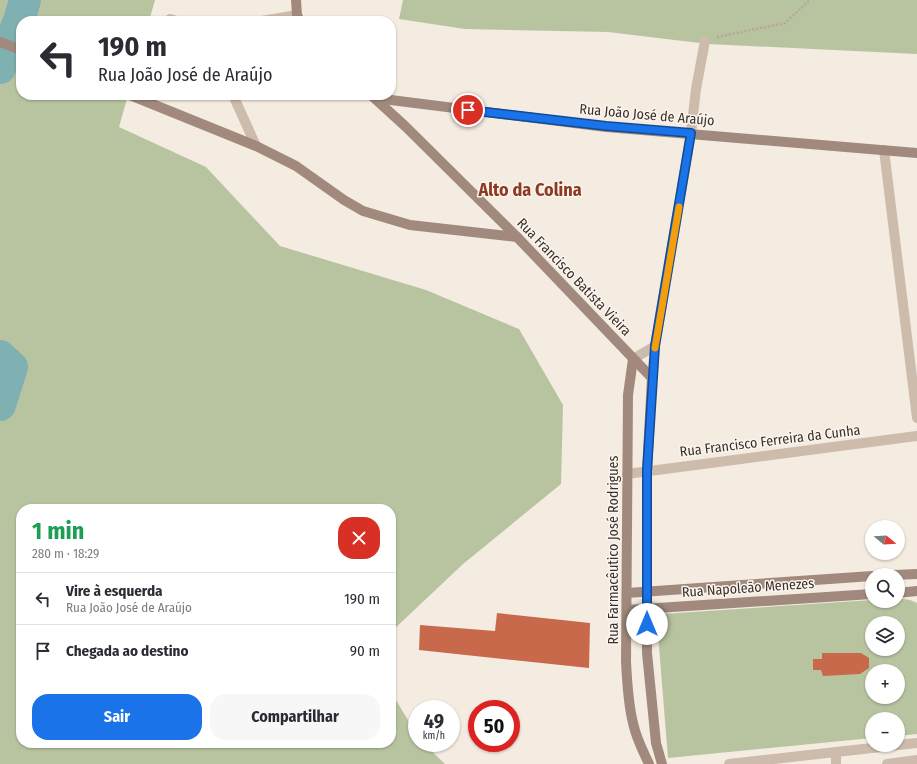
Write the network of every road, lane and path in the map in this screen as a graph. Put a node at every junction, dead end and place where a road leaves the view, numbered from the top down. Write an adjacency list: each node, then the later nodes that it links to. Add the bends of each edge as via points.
1 (296, 0): 3 (main road)
2 (810, 0): 4 (path, via 785,23 709,38)
3 (299, 16)
4 (705, 41): 11 (street)
5 (0, 42): 6 (main road)
6 (16, 49)
7 (151, 100): 12 (main road)
8 (234, 100): 12 (street)
9 (376, 100): 15 (main road, Rua Francisco Batista Vieira)
10 (396, 100): 11 (main road, Rua João José de Araújo, via 606,126)
11 (691, 133): 13 (main road, Rua João José de Araújo); 16 (street)
12 (256, 146): 15 (main road, via 296,166 344,200 363,210 410,225)
13 (884, 150): 14 (main road, Rua João José de Araújo); 19 (street)
14 (917, 153)
15 (517, 237): 17 (main road, Rua Francisco Batista Vieira)
16 (655, 346): 17 (street); 18 (street)
17 (633, 359): 18 (main road, Rua Francisco Batista Vieira); 22 (main road, Rua Farmacêutico José Rodrigues, via 628,395)
18 (652, 378): 21 (main road)
19 (917, 418)
20 (917, 436): 21 (street, Rua Francisco Ferreira da Cunha)
21 (647, 471): 22 (street, Rua Francisco Ferreira da Cunha); 28 (main road)
22 (627, 474): 30 (main road, Rua Farmacêutico José Rodrigues)
23 (917, 574): 24 (main road)
24 (905, 575)
25 (865, 576): 26 (main road, Rua Napoleão Menezes)
26 (795, 581): 28 (main road, Rua Napoleão Menezes); 32 (main road)
27 (917, 591): 29 (main road)
28 (647, 592): 30 (main road, Rua Napoleão Menezes); 33 (main road)
29 (905, 592)
30 (627, 593): 34 (main road, Rua Farmacêutico José Rodrigues)
31 (865, 594): 32 (main road, Rua Napoleão Menezes)
32 (795, 599): 33 (main road, Rua Napoleão Menezes)
33 (647, 609): 34 (main road, Rua Napoleão Menezes); 39 (main road, via 648,668 656,743)
34 (627, 610): 38 (main road, Rua Farmacêutico José Rodrigues, via 627,685 638,741)
35 (917, 743): 36 (street)
36 (836, 752): 40 (street); 41 (street)
37 (917, 760): 42 (street)
38 (649, 764)
39 (662, 764)
40 (729, 764)
41 (836, 764)
42 (886, 764)

